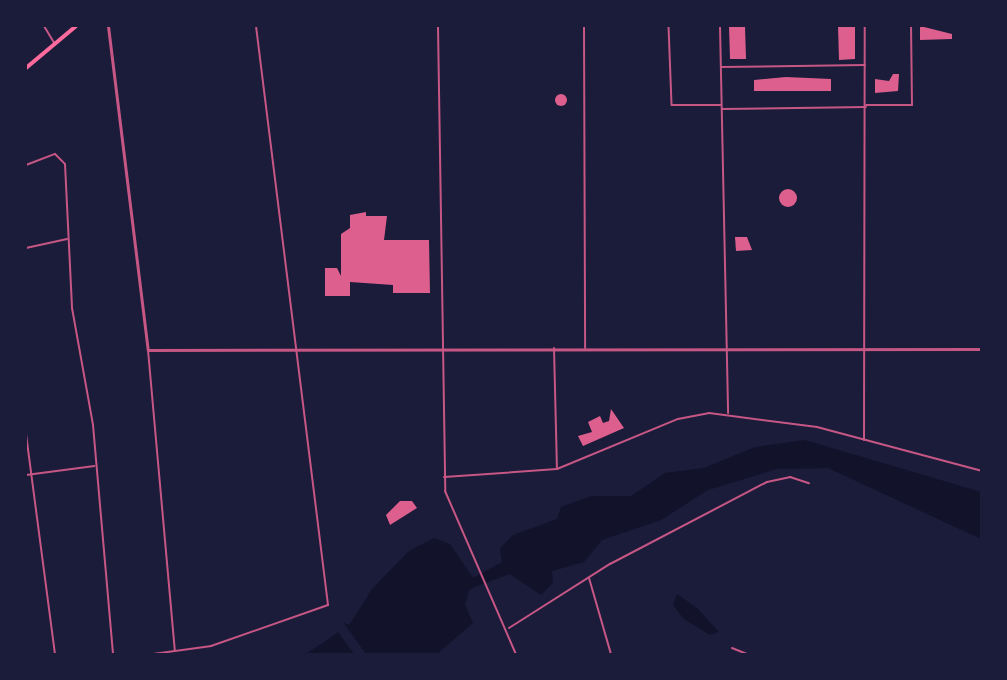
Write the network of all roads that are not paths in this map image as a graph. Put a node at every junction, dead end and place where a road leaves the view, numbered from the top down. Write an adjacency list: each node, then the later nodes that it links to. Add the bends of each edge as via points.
1 (44, 26): 11 (street)
2 (76, 26): 11 (main road)
3 (108, 26): 26 (street)
4 (256, 26): 27 (street)
5 (438, 26): 28 (street)
6 (584, 26): 22 (street)
7 (669, 26): 15 (street)
8 (720, 26): 13 (street)
9 (865, 26): 12 (street)
10 (911, 26): 16 (street, via 912,105)
11 (55, 44): 14 (main road)
12 (866, 65): 13 (street); 16 (street)
13 (721, 67): 17 (street)
14 (26, 68)
15 (672, 105): 17 (street)
16 (866, 106): 17 (street); 24 (street)
17 (721, 107): 23 (street)
18 (26, 165): 19 (street, via 59,155 65,164)
19 (67, 239): 20 (street); 32 (street)
20 (26, 248)
21 (554, 348): 22 (street); 28 (street); 33 (street)
22 (585, 348): 23 (street)
23 (727, 348): 24 (street); 29 (street)
24 (868, 348): 25 (street); 31 (street)
25 (981, 349)
26 (148, 350): 27 (street); 42 (street)
27 (296, 350): 28 (street); 42 (street, via 328,605 211,646)
28 (442, 350): 37 (street)
29 (728, 413): 31 (street); 33 (street, via 678,419)
30 (26, 434): 35 (street)
31 (864, 440): 34 (street)
32 (94, 466): 35 (street); 44 (street)
33 (557, 470): 37 (street)
34 (981, 471)
35 (31, 474): 36 (street); 43 (street)
36 (26, 475)
37 (444, 477): 40 (street, via 451,511)
38 (809, 483): 39 (street, via 790,477 767,482)
39 (589, 578): 40 (street); 47 (street)
40 (509, 628): 46 (street)
41 (732, 648): 48 (street)
42 (175, 651): 45 (street)
43 (55, 654)
44 (113, 654)
45 (153, 654)
46 (516, 654)
47 (611, 654)
48 (747, 654)

